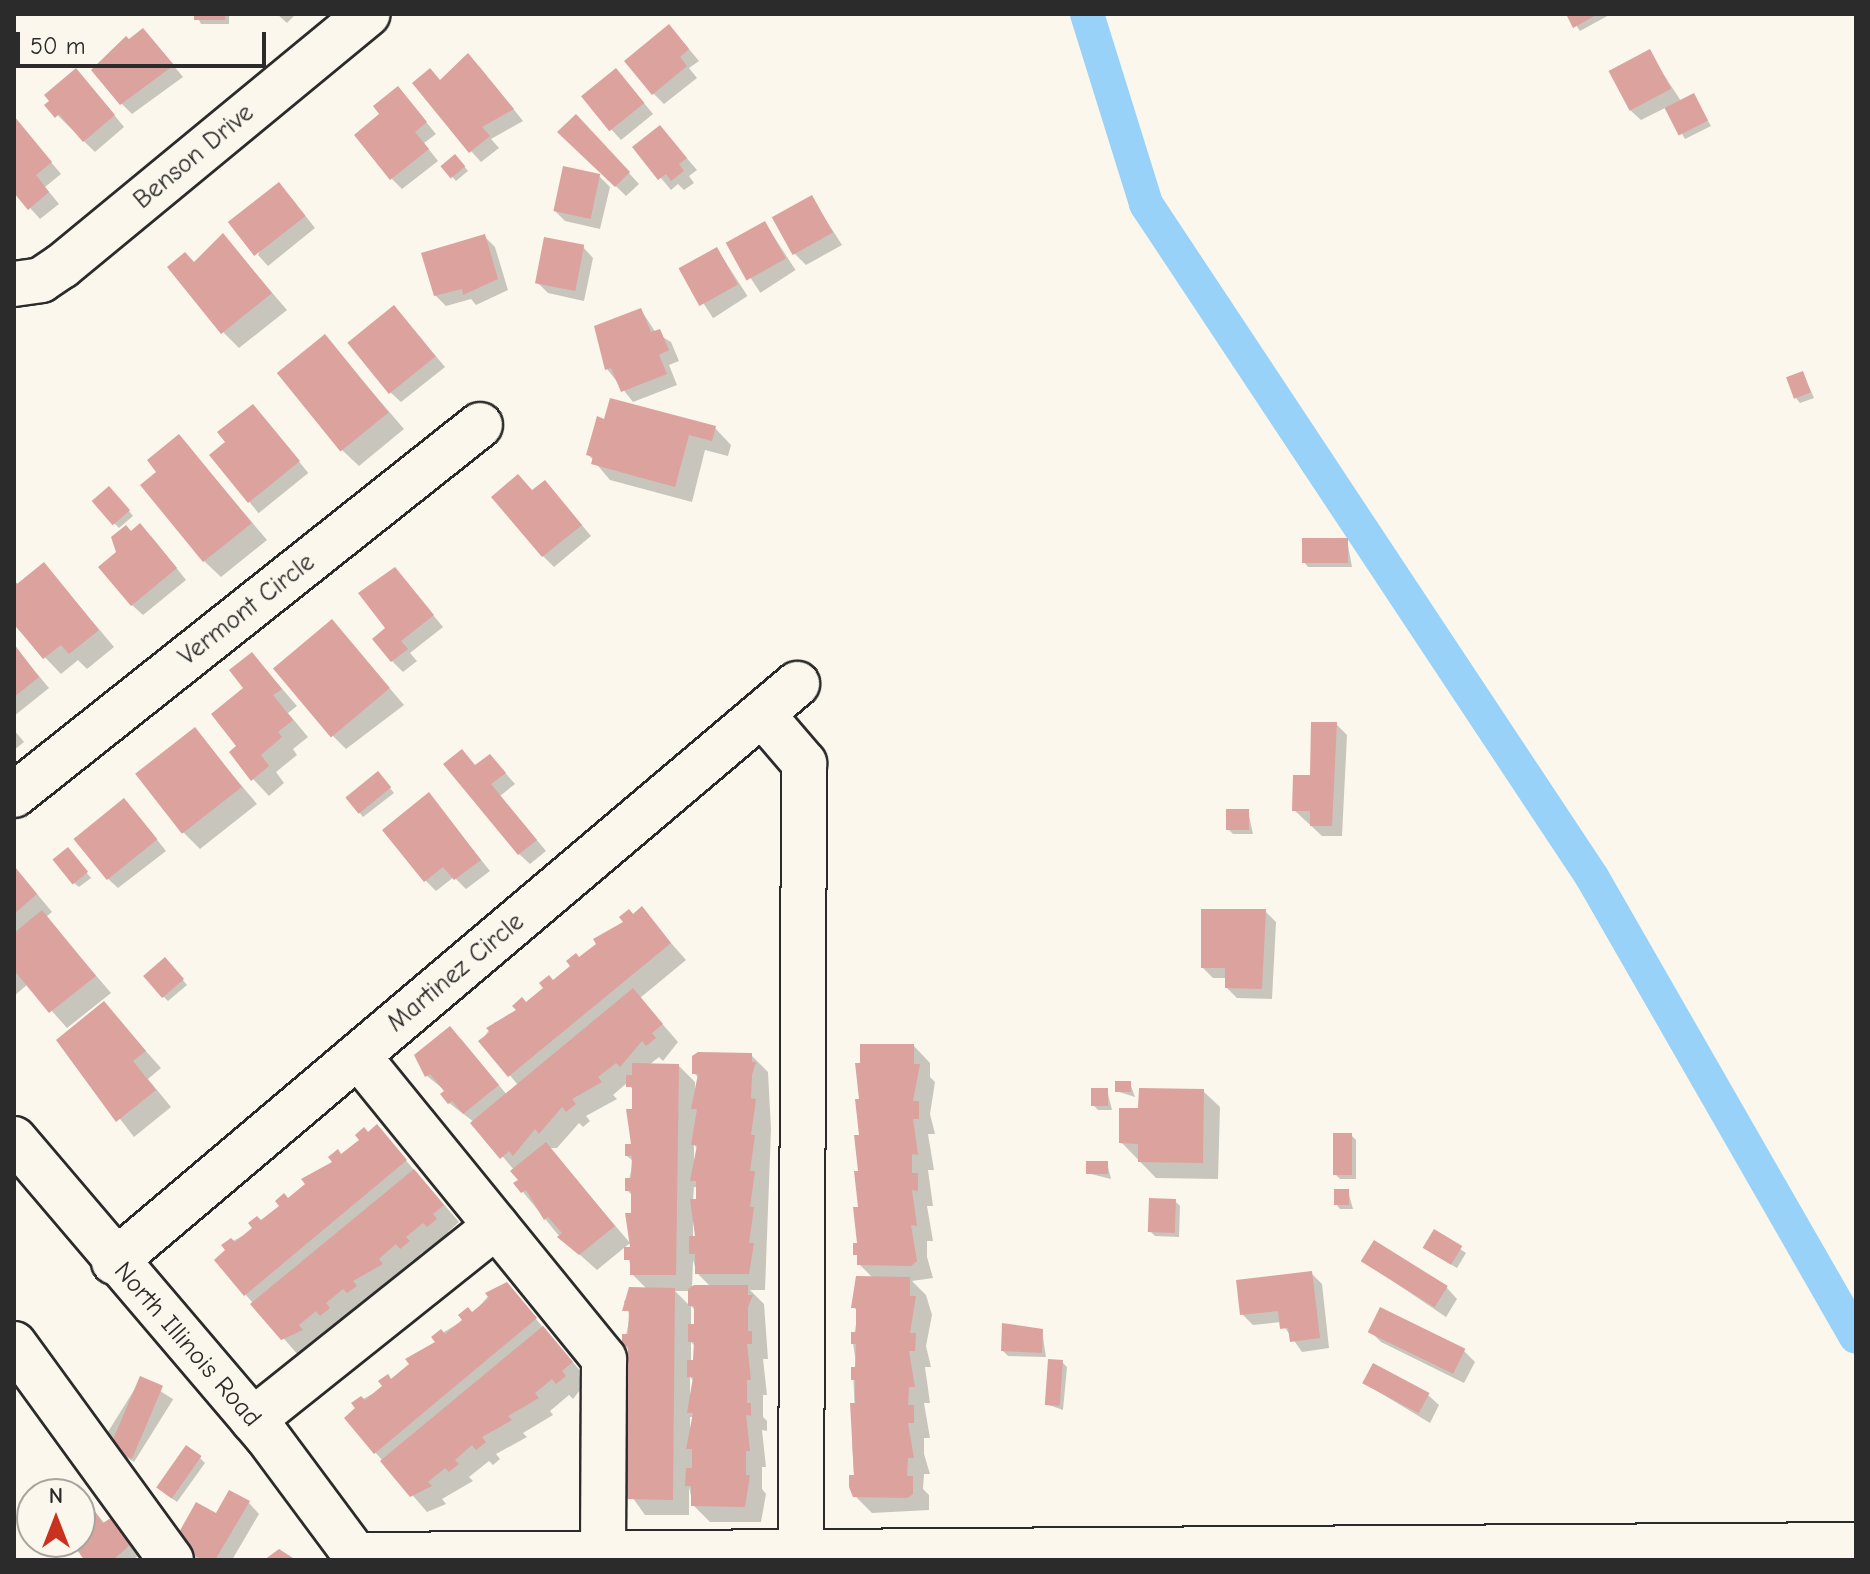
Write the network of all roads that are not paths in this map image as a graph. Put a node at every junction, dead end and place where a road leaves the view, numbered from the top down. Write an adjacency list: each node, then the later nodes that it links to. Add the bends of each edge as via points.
1 (368, 14): 2 (street, Benson Drive, via 62,266 41,280)
2 (14, 284)
3 (480, 425): 6 (street, Vermont Circle)
4 (797, 684): 5 (street, Martinez Circle)
5 (762, 714): 7 (street, Martinez Circle); 14 (street, via 804,763)
6 (14, 795)
7 (358, 1056): 9 (street); 10 (street, Martinez Circle)
8 (14, 1139): 10 (street, North Illinois Road)
9 (496, 1226): 12 (street); 15 (street, via 604,1359)
10 (114, 1262): 12 (street, North Illinois Road)
11 (14, 1344): 17 (street)
12 (253, 1420): 16 (street, North Illinois Road)
13 (1856, 1545): 14 (street)
14 (801, 1552): 15 (street)
15 (603, 1553): 16 (street)
16 (358, 1557)
17 (171, 1560)

